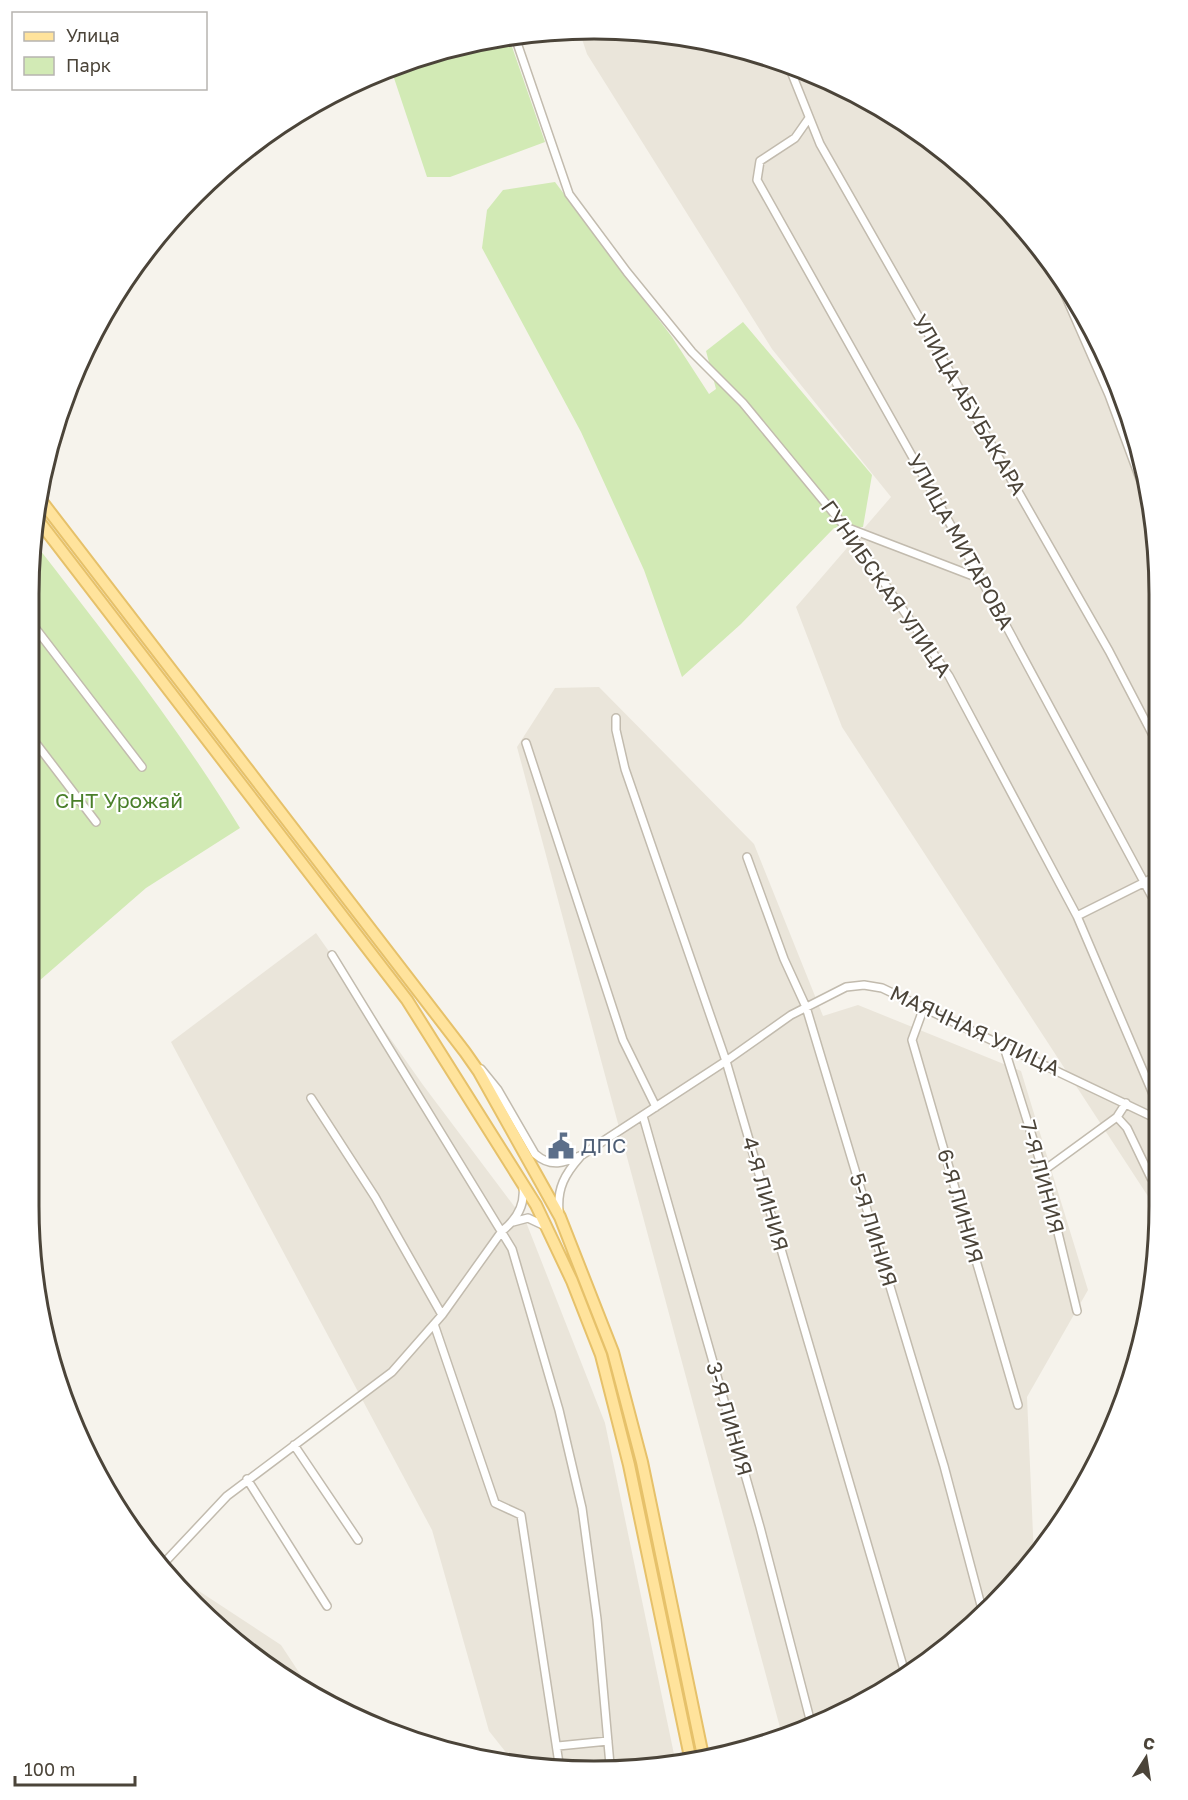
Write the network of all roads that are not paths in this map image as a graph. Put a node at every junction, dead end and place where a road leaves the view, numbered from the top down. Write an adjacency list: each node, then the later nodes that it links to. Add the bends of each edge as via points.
1 (518, 45): 8 (street, ГУНИБСКАЯ УЛИЦА, via 569,194 692,352 743,404)
2 (793, 76): 3 (street, УЛИЦА АБУБАКАРА)
3 (809, 118): 9 (street, УЛИЦА МИТАРОВА, via 795,138 760,161 757,180); 12 (street, УЛИЦА АБУБАКАРА, via 820,144)
4 (1074, 316): 5 (street)
5 (1131, 454)
6 (46, 507): 26 (main road)
7 (43, 527): 38 (main road, via 407,1000)
8 (846, 528): 9 (street); 21 (street, ГУНИБСКАЯ УЛИЦА, via 949,676)
9 (981, 579): 19 (street, УЛИЦА МИТАРОВА)
10 (39, 633): 15 (street)
11 (616, 718): 27 (street, 4-Я ЛИНИЯ, via 625,769)
12 (1149, 728)
13 (526, 743): 31 (street, via 623,1040)
14 (39, 747): 16 (street)
15 (142, 767)
16 (96, 822)
17 (747, 857): 23 (street, 5-Я ЛИНИЯ)
18 (1149, 879): 19 (street)
19 (1145, 881): 20 (street, УЛИЦА МИТАРОВА); 21 (street)
20 (1149, 890)
21 (1077, 916): 28 (street, ГУНИБСКАЯ УЛИЦА)
22 (332, 955): 42 (street)
23 (806, 1007): 24 (street, МАЯЧНАЯ УЛИЦА, via 846,987 864,985 882,988); 27 (street, МАЯЧНАЯ УЛИЦА); 51 (street, 5-Я ЛИНИЯ, via 944,1466)
24 (924, 1007): 25 (street, МАЯЧНАЯ УЛИЦА); 46 (street, 6-Я ЛИНИЯ, via 912,1040)
25 (1003, 1044): 30 (street, МАЯЧНАЯ УЛИЦА); 36 (street, 7-Я ЛИНИЯ)
26 (465, 1052): 35 (street, via 490,1078 535,1154 544,1162 560,1163); 39 (main road)
27 (726, 1061): 31 (street, МАЯЧНАЯ УЛИЦА); 53 (street, 4-Я ЛИНИЯ)
28 (1149, 1085)
29 (311, 1098): 44 (street, via 375,1197)
30 (1126, 1103): 32 (street, МАЯЧНАЯ УЛИЦА); 34 (street)
31 (656, 1107): 33 (street, МАЯЧНАЯ УЛИЦА)
32 (1149, 1115)
33 (643, 1116): 35 (street, МАЯЧНАЯ УЛИЦА); 54 (street, 3-Я ЛИНИЯ, via 760,1527)
34 (1117, 1117): 36 (street); 37 (street, via 1127,1128)
35 (582, 1155): 39 (street, via 564,1175 558,1201)
36 (1042, 1171): 43 (street, 7-Я ЛИНИЯ)
37 (1149, 1174)
38 (523, 1182): 40 (street, via 524,1196); 41 (main road)
39 (560, 1217): 57 (main road, via 613,1352 642,1462)
40 (513, 1222): 41 (street, via 528,1218); 42 (street)
41 (546, 1226): 58 (main road, via 572,1281 607,1376)
42 (502, 1231): 44 (street); 55 (street, via 512,1249 542,1349 582,1508)
43 (1077, 1311)
44 (442, 1315): 45 (street)
45 (434, 1324): 47 (street, via 392,1372); 56 (street, via 495,1503 521,1515)
46 (1018, 1406)
47 (294, 1445): 48 (street); 49 (street)
48 (248, 1479): 50 (street); 52 (street)
49 (358, 1540)
50 (167, 1560)
51 (980, 1603)
52 (327, 1606)
53 (903, 1666)
54 (810, 1717)
55 (608, 1741): 56 (street); 60 (street)
56 (558, 1746): 59 (street)
57 (702, 1750)
58 (689, 1752)
59 (559, 1760)
60 (610, 1761)

